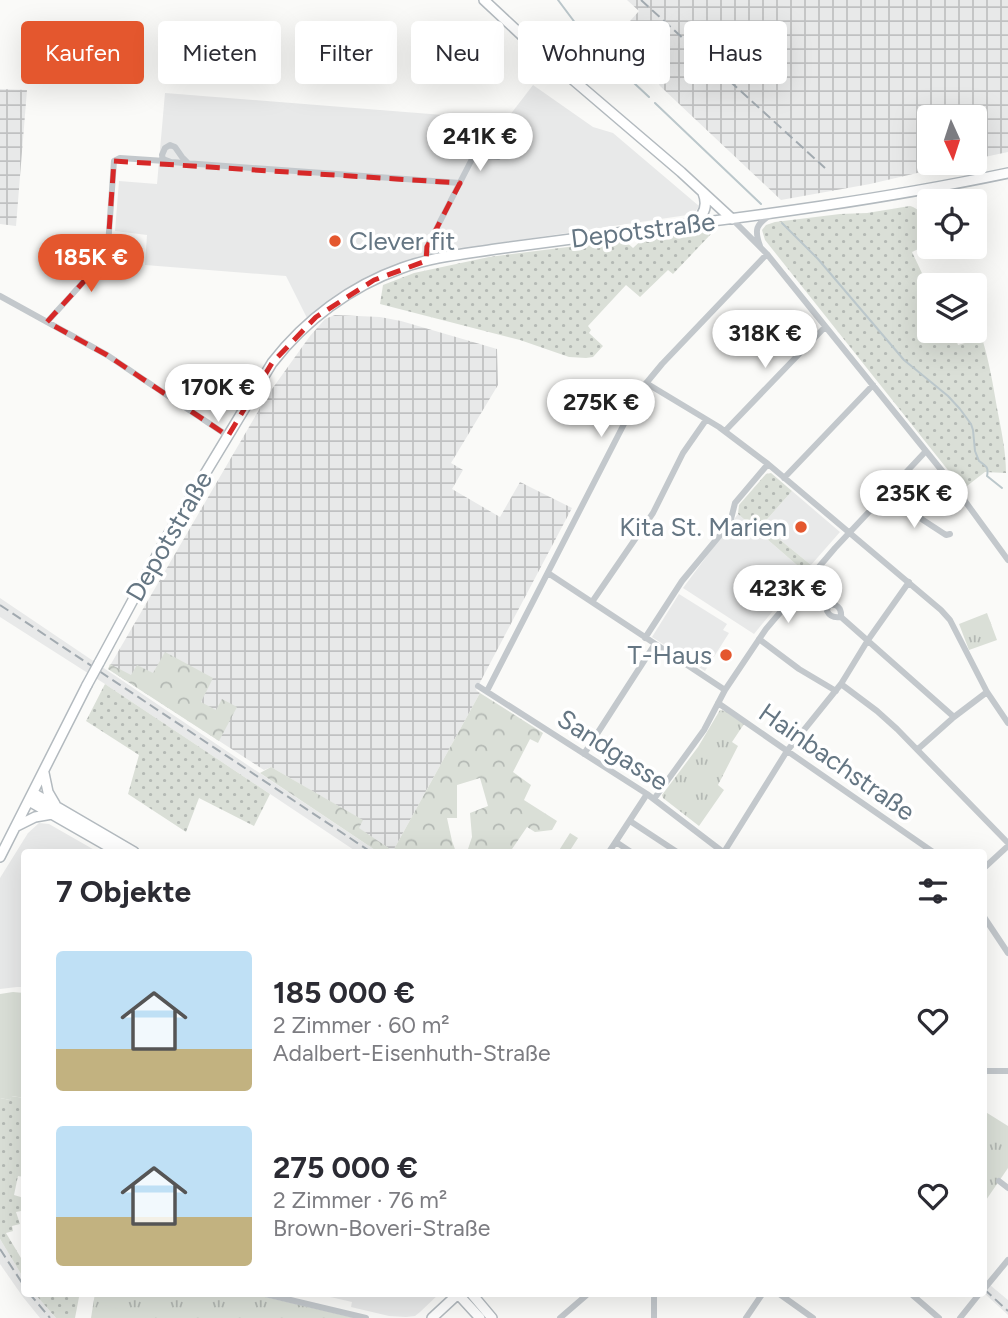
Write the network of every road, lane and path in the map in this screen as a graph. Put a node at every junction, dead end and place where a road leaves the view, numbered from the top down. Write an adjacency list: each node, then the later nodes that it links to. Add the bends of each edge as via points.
1 (484, 0): 7 (main road)
2 (498, 157): 6 (street, via 474,158)
3 (167, 161): 4 (street); 4 (street, via 162,155 170,145); 15 (street, via 114,160 108,246 97,267)
4 (188, 163): 6 (street)
5 (1008, 173): 8 (main road, Depotstraße)
6 (460, 183): 13 (street, via 427,247)
7 (702, 191): 9 (main road); 10 (main road, via 705,210)
8 (771, 214): 9 (main road, Depotstraße); 11 (street, via 757,228)
9 (732, 219): 10 (main road, Depotstraße); 11 (street)
10 (689, 224): 13 (main road, Depotstraße)
11 (760, 248): 12 (street)
12 (767, 254): 16 (street); 17 (street)
13 (426, 261): 21 (main road, Depotstraße, via 374,280 316,317 272,363)
14 (0, 296): 15 (street)
15 (47, 322): 21 (street, via 107,355)
16 (825, 327): 18 (street); 20 (street)
17 (646, 383): 19 (street); 29 (street)
18 (873, 385): 22 (street); 24 (street)
19 (706, 420): 20 (street); 31 (street, via 683,453 653,513)
20 (725, 431): 23 (street)
21 (228, 436): 49 (main road, Depotstraße, bridge, via 168,535)
22 (926, 451): 25 (street); 28 (street)
23 (768, 464): 24 (street); 33 (street, via 733,505 730,523 675,591)
24 (784, 478): 26 (street)
25 (888, 490): 26 (street); 27 (street, via 929,524)
26 (849, 532): 30 (street); 34 (street)
27 (950, 534)
28 (1008, 560)
29 (548, 573): 31 (street); 39 (street)
30 (909, 582): 35 (street); 42 (street, via 947,617)
31 (592, 603): 33 (street)
32 (842, 617): 35 (street)
33 (645, 638): 36 (street)
34 (759, 639): 40 (street); 41 (street)
35 (868, 640): 37 (street); 44 (street)
36 (655, 644): 40 (street); 48 (street)
37 (841, 684): 41 (street); 46 (street)
38 (478, 686): 39 (street, Sandgasse)
39 (487, 691): 48 (street, Sandgasse)
40 (725, 691): 43 (street)
41 (836, 691): 47 (street)
42 (987, 692): 44 (street); 45 (street)
43 (718, 703): 47 (street, Hainbachstraße); 52 (street, via 704,730)
44 (954, 717): 46 (street)
45 (1008, 723)
46 (918, 749): 57 (street)
47 (787, 751): 64 (street); 65 (street, Hainbachstraße)
48 (584, 754): 50 (street, Sandgasse)
49 (44, 773): 51 (main road, Depotstraße); 53 (main road)
50 (647, 794): 52 (street, Sandgasse); 54 (street)
51 (31, 797): 53 (main road); 55 (main road, Depotstraße)
52 (653, 799): 63 (street, Sandgasse)
53 (55, 810): 55 (main road); 58 (main road); 59 (main road)
54 (630, 821): 56 (street); 62 (street)
55 (16, 827): 66 (main road, Depotstraße)
56 (615, 842): 60 (street); 61 (street)
57 (1008, 844): 67 (street)
58 (114, 849)
59 (128, 849)
60 (611, 849)
61 (626, 849)
62 (672, 849)
63 (720, 849)
64 (726, 849)
65 (929, 849)
66 (0, 857)
67 (987, 865)
68 (987, 922): 69 (street)
69 (1008, 953)
70 (987, 1070): 71 (street)
71 (1008, 1071)
72 (999, 1181): 73 (street)
73 (1008, 1188)
74 (1008, 1260): 75 (street)
75 (987, 1285)
76 (278, 1297): 86 (street)
77 (455, 1297): 87 (main road)
78 (461, 1297): 88 (main road)
79 (474, 1297): 89 (main road)
80 (584, 1297): 90 (street)
81 (654, 1297): 91 (street)
82 (760, 1297): 92 (street)
83 (784, 1297): 93 (street)
84 (915, 1297): 94 (street)
85 (977, 1297): 95 (street)
86 (366, 1318)
87 (432, 1318)
88 (480, 1318)
89 (492, 1318)
90 (560, 1318)
91 (654, 1318)
92 (746, 1318)
93 (813, 1318)
94 (939, 1318)
95 (960, 1318)

